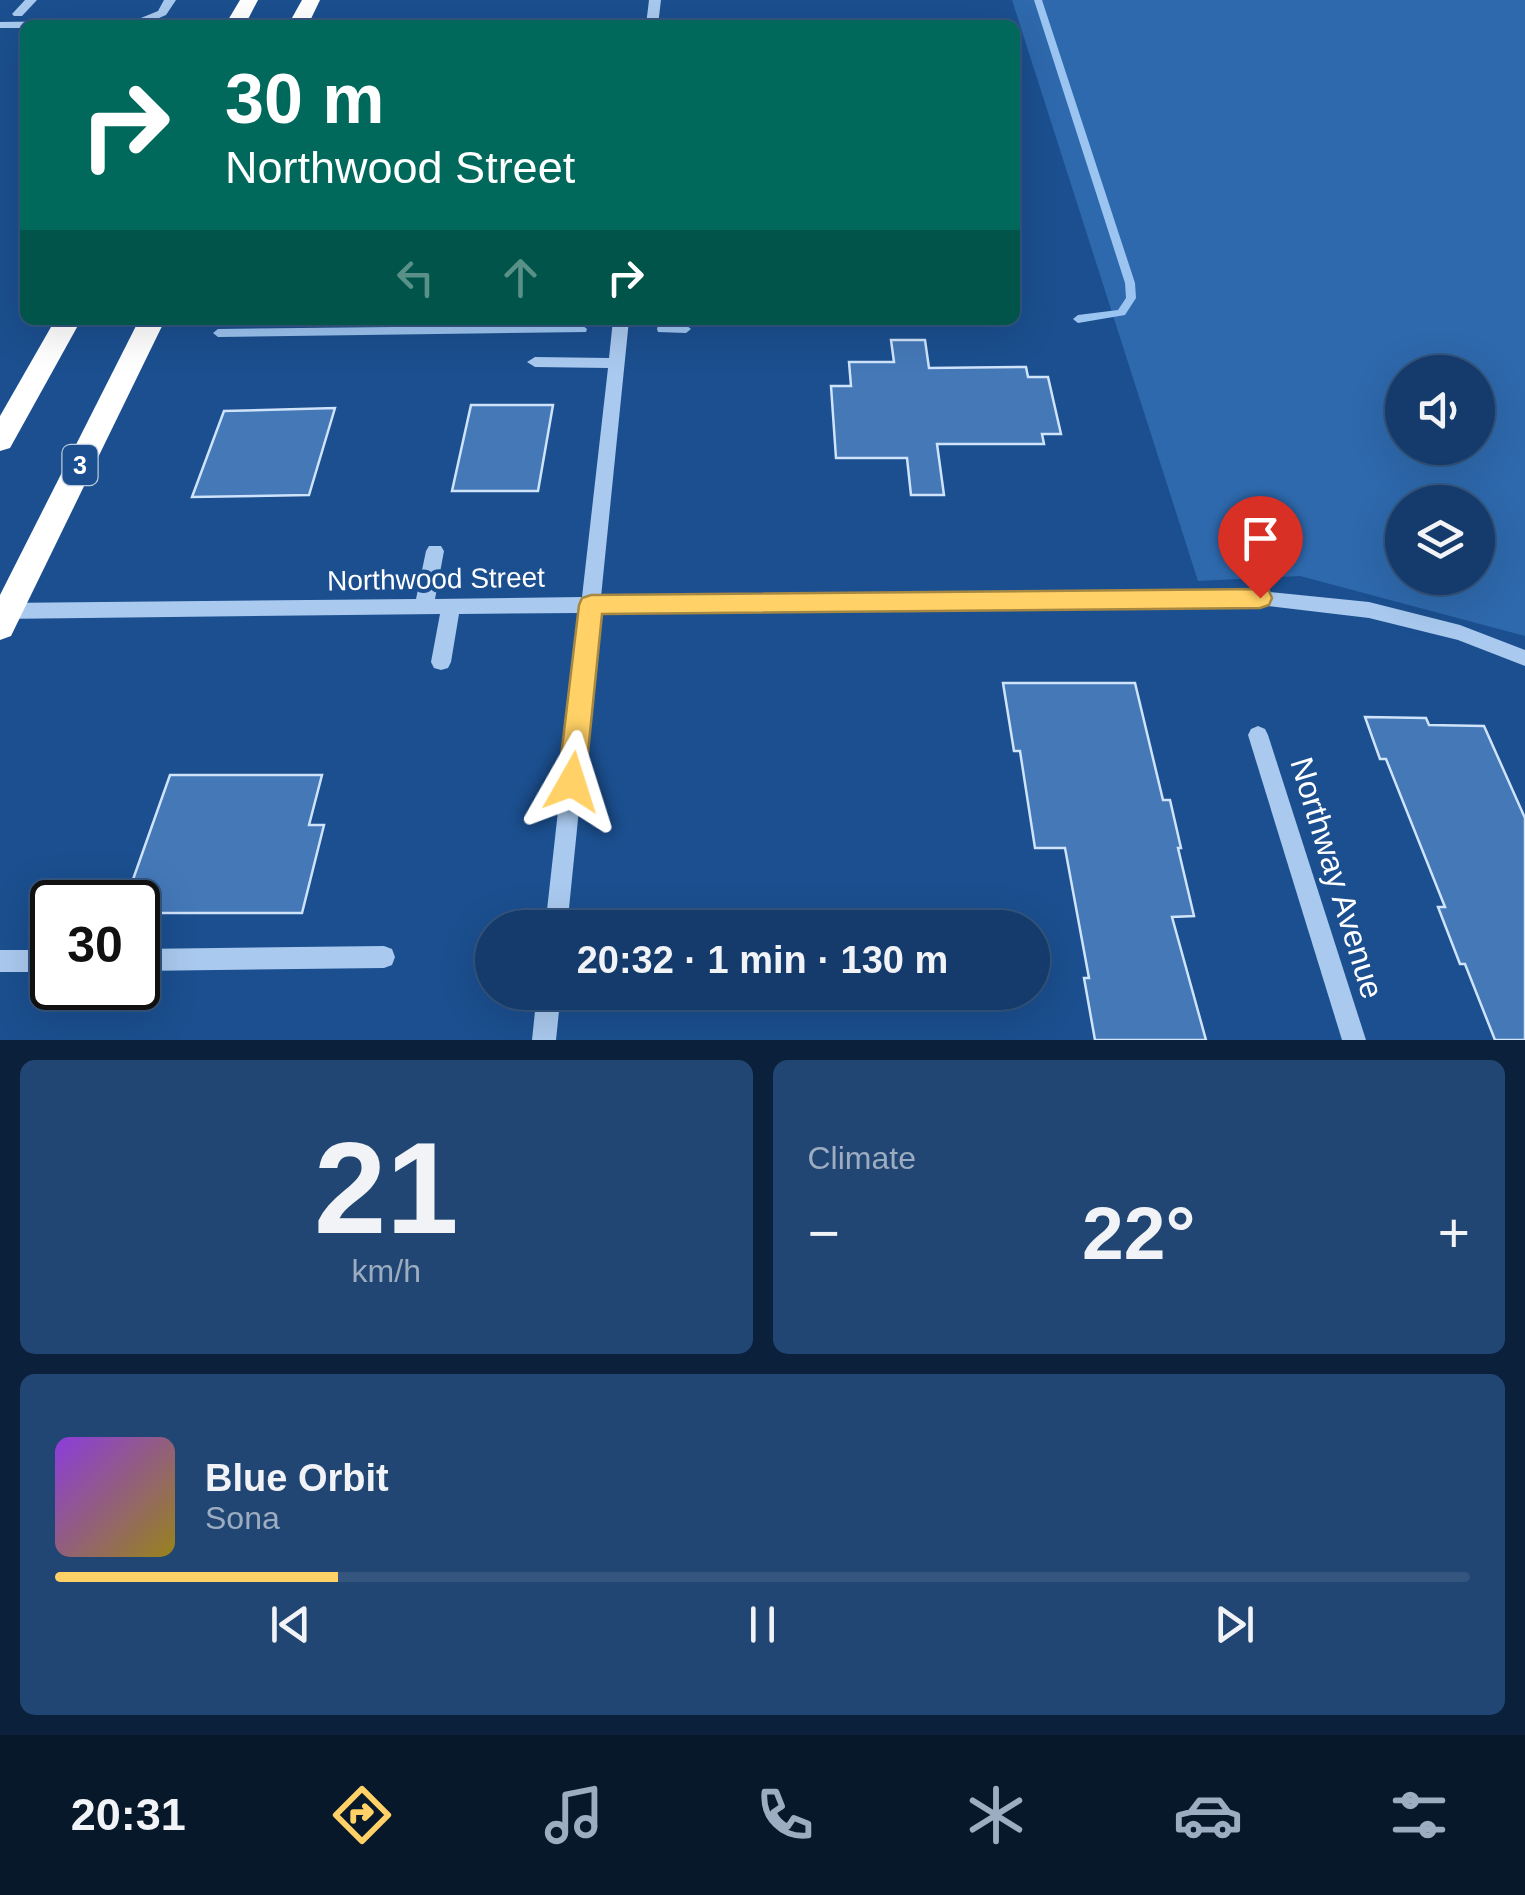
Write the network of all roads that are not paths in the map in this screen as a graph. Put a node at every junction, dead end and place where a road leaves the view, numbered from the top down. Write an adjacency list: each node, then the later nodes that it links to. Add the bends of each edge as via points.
1 (32, 0): 3 (street)
2 (170, 0): 4 (street, via 162,13)
3 (18, 14)
4 (145, 20)
5 (65, 325): 10 (highway)
6 (149, 325): 15 (highway, 3)
7 (620, 325): 9 (street)
8 (535, 362): 9 (street)
9 (616, 362): 12 (street)
10 (0, 441)
11 (435, 552): 13 (street)
12 (591, 605): 14 (street, Northwood Street); 16 (street, Northwood Street, via 1260,598 1369,610); 19 (street)
13 (424, 606): 14 (street, Northwood Street); 15 (street, Northwood Street)
14 (451, 606): 17 (street)
15 (3, 616)
16 (1525, 658)
17 (441, 662)
18 (1258, 735): 26 (street, Northway Avenue)
19 (558, 910)
20 (384, 958): 22 (street)
21 (30, 960): 23 (street)
22 (160, 960)
23 (0, 961)
24 (547, 1010): 25 (street)
25 (544, 1040)
26 (1354, 1040)

